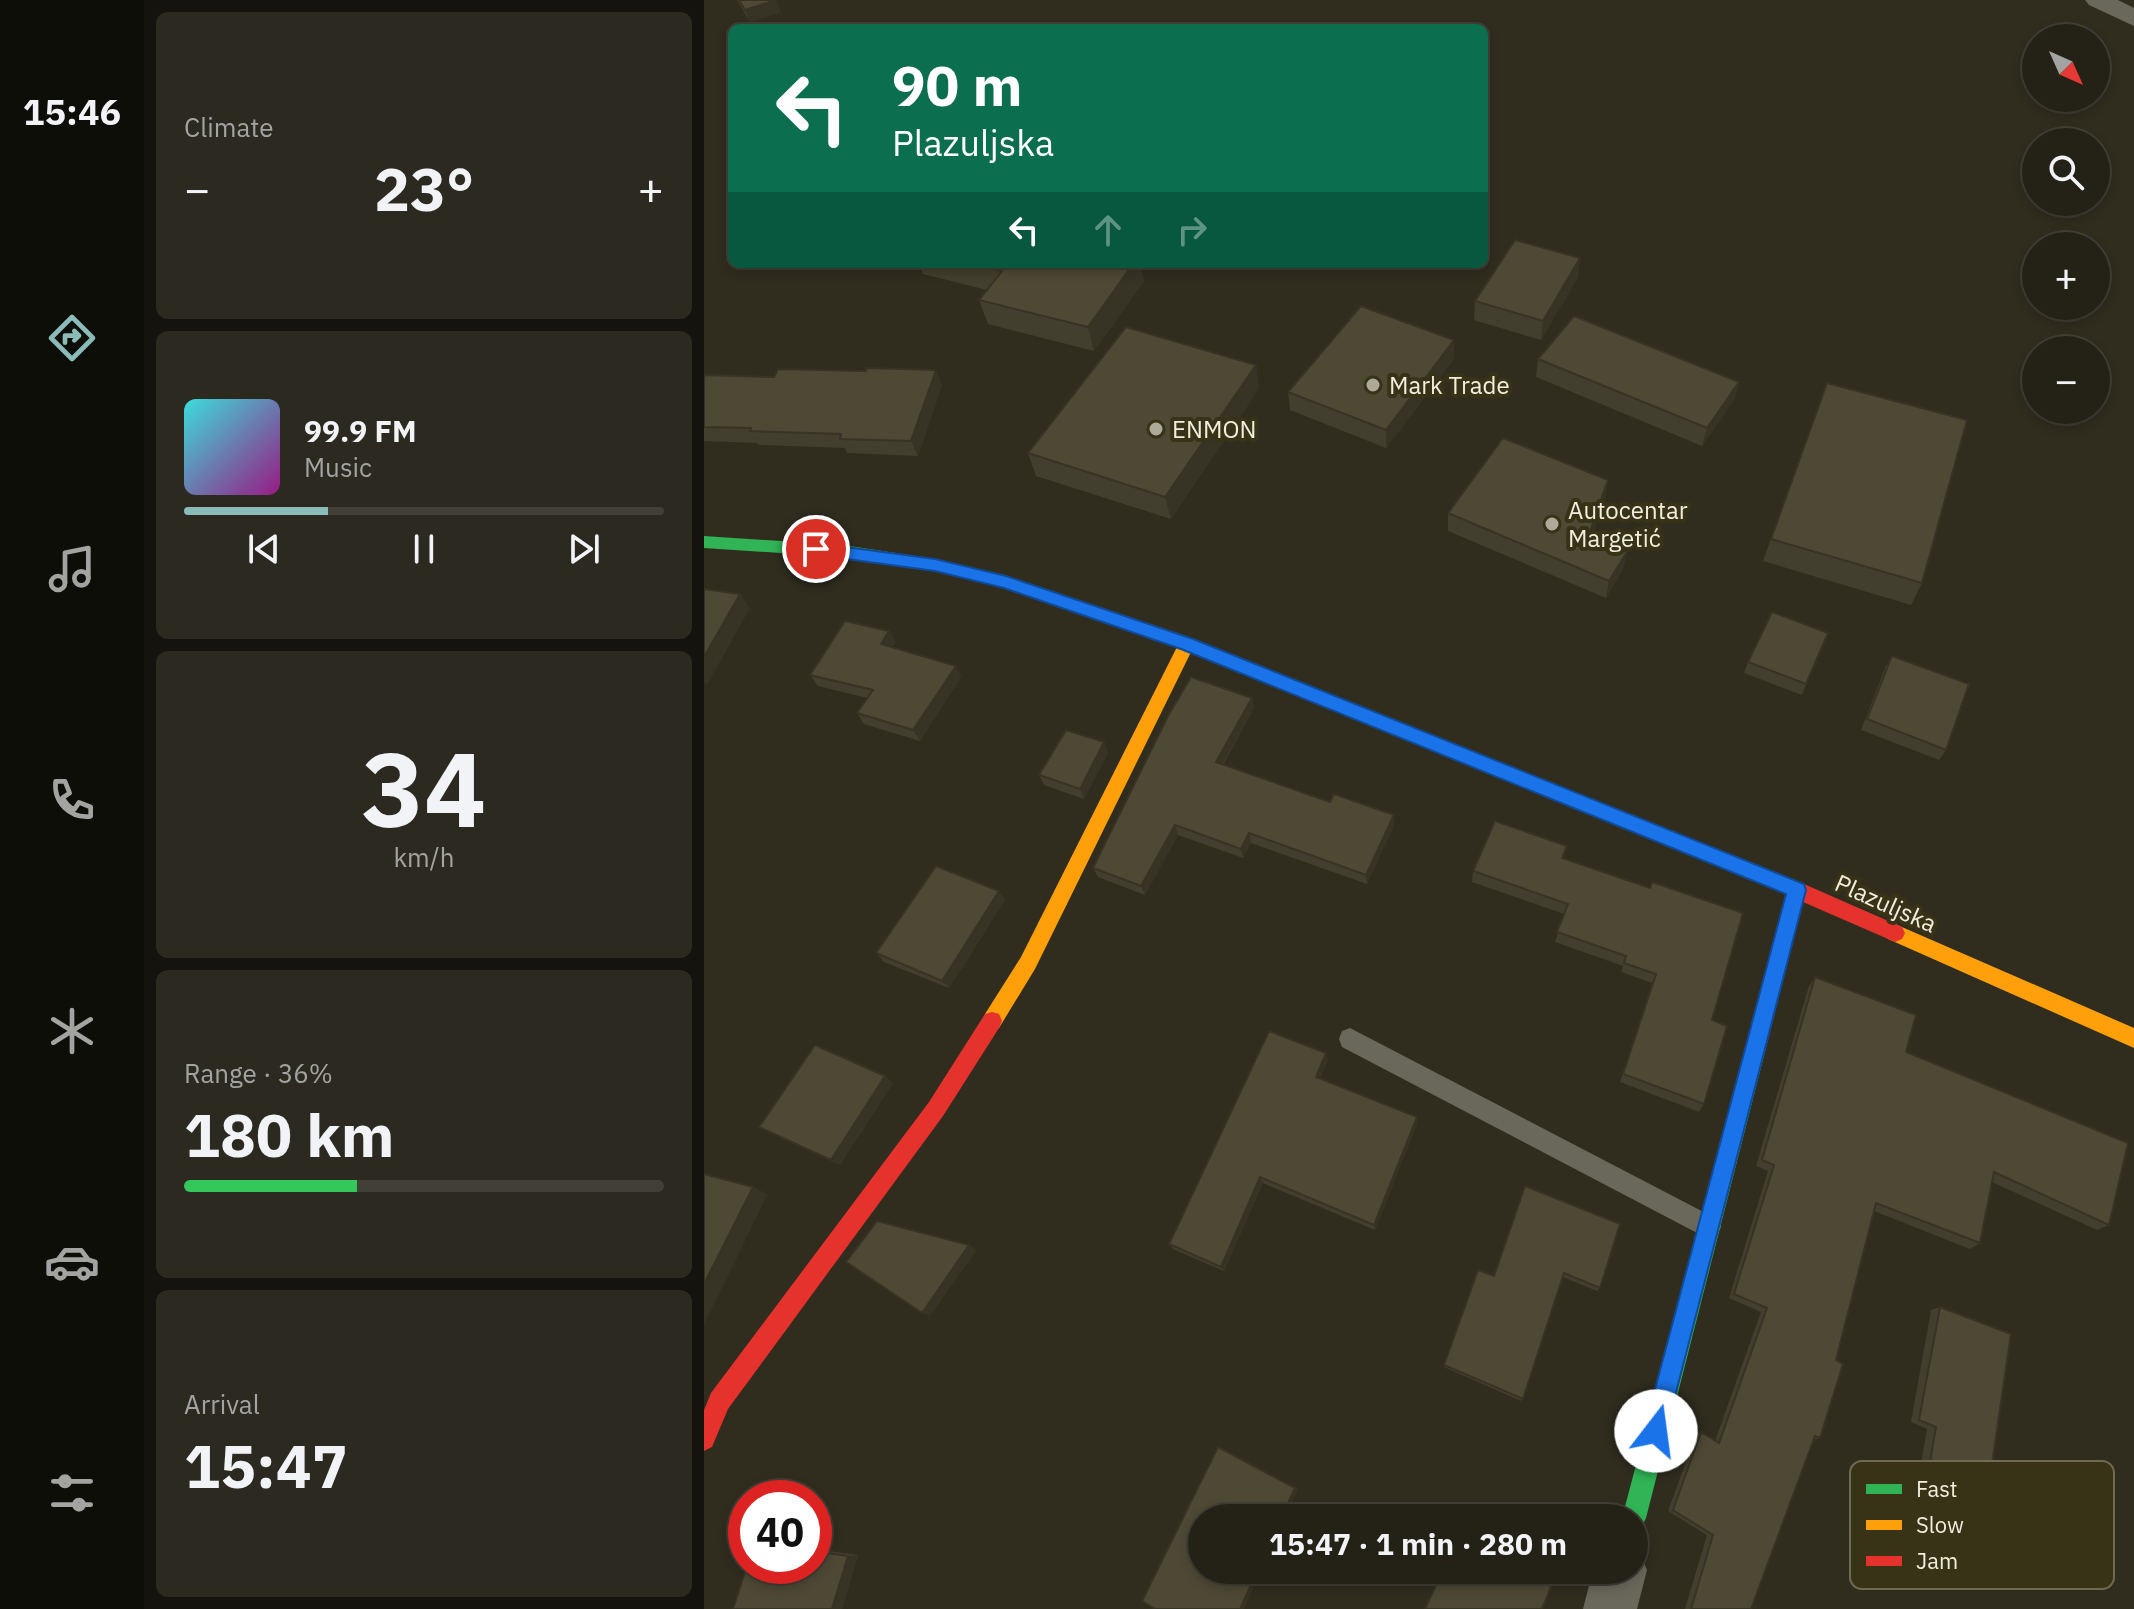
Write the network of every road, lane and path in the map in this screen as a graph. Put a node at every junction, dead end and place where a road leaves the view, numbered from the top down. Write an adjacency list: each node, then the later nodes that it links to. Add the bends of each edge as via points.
1 (2098, 0): 2 (street)
2 (2134, 18)
3 (704, 542): 4 (main road, Plazuljska, via 843,551 935,565 1006,582)
4 (1187, 644): 5 (main road, Plazuljska); 9 (main road, via 1028,963 936,1109 719,1401)
5 (1797, 890): 6 (main road, Plazuljska); 8 (main road)
6 (2134, 1038)
7 (1350, 1039): 8 (lane)
8 (1709, 1227): 10 (main road)
9 (704, 1439)
10 (1638, 1504)
11 (1616, 1584): 12 (street)
12 (1610, 1609)

